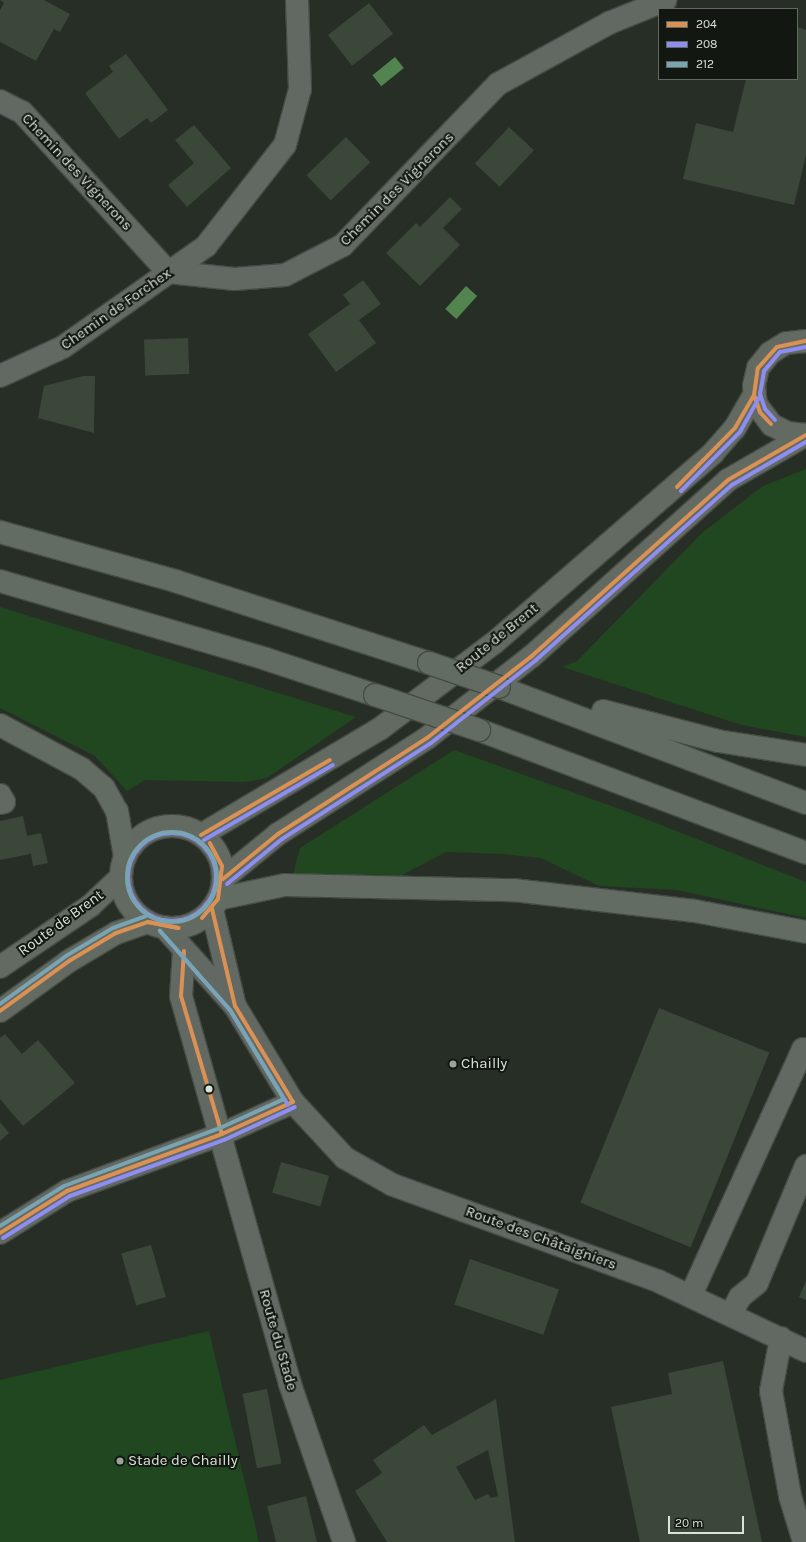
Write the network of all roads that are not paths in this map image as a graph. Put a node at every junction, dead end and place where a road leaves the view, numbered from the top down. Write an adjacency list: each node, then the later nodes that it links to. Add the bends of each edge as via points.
1 (297, 0): 4 (street, Chemin de Forchex, via 300,89 285,145 206,246)
2 (666, 0): 4 (street, Chemin des Vignerons, via 609,23 498,84 343,245 285,275 235,279)
3 (0, 101): 4 (street, Chemin des Vignerons, via 22,112)
4 (168, 272): 6 (street, Chemin de Forchex, via 64,347)
5 (802, 337): 7 (main road, via 777,347 763,360 755,376)
6 (0, 376)
7 (754, 395): 8 (main road, via 760,412 772,425 788,433); 15 (main road, Route de Brent, via 735,428 713,453 494,643 380,728)
8 (806, 435): 18 (main road, via 728,480 532,656 427,738 278,834)
9 (0, 532): 11 (highway, bridge, via 175,582)
10 (0, 581): 16 (highway, bridge, via 266,658 479,730)
11 (524, 694): 13 (highway, via 768,752); 14 (highway)
12 (0, 725): 17 (highway, via 82,769 104,788 117,811)
13 (806, 754)
14 (806, 804)
15 (200, 835): 17 (main road, via 189,829 164,826 141,837); 18 (main road, via 218,854)
16 (806, 853)
17 (123, 867): 19 (main road, via 128,903); 22 (main road, Route de Brent, via 90,906)
18 (218, 896): 19 (main road, via 190,924); 20 (highway, via 285,885 513,890 695,911); 23 (street, Route des Châtaigniers)
19 (156, 925): 21 (street, Route des Châtaigniers); 24 (main road, via 116,933 69,961)
20 (806, 932)
21 (184, 951): 23 (street, Route des Châtaigniers); 27 (street, Route du Stade, via 181,996)
22 (0, 967)
23 (235, 1006): 26 (street, Route des Châtaigniers)
24 (0, 1011)
25 (806, 1050): 30 (street, via 803,1049)
26 (293, 1102): 27 (street); 30 (street, Route des Châtaigniers, via 345,1158 393,1185)
27 (222, 1134): 29 (street, via 67,1191); 34 (street, Route du Stade, via 290,1384)
28 (806, 1166): 31 (street, via 757,1283 740,1297)
29 (0, 1233)
30 (691, 1295): 31 (street, Route des Châtaigniers)
31 (731, 1314): 32 (street, Route des Châtaigniers)
32 (781, 1338): 33 (street, Route des Châtaigniers); 36 (street, via 771,1391 790,1496)
33 (806, 1351)
34 (342, 1533): 35 (street)
35 (360, 1542)
36 (804, 1542)

